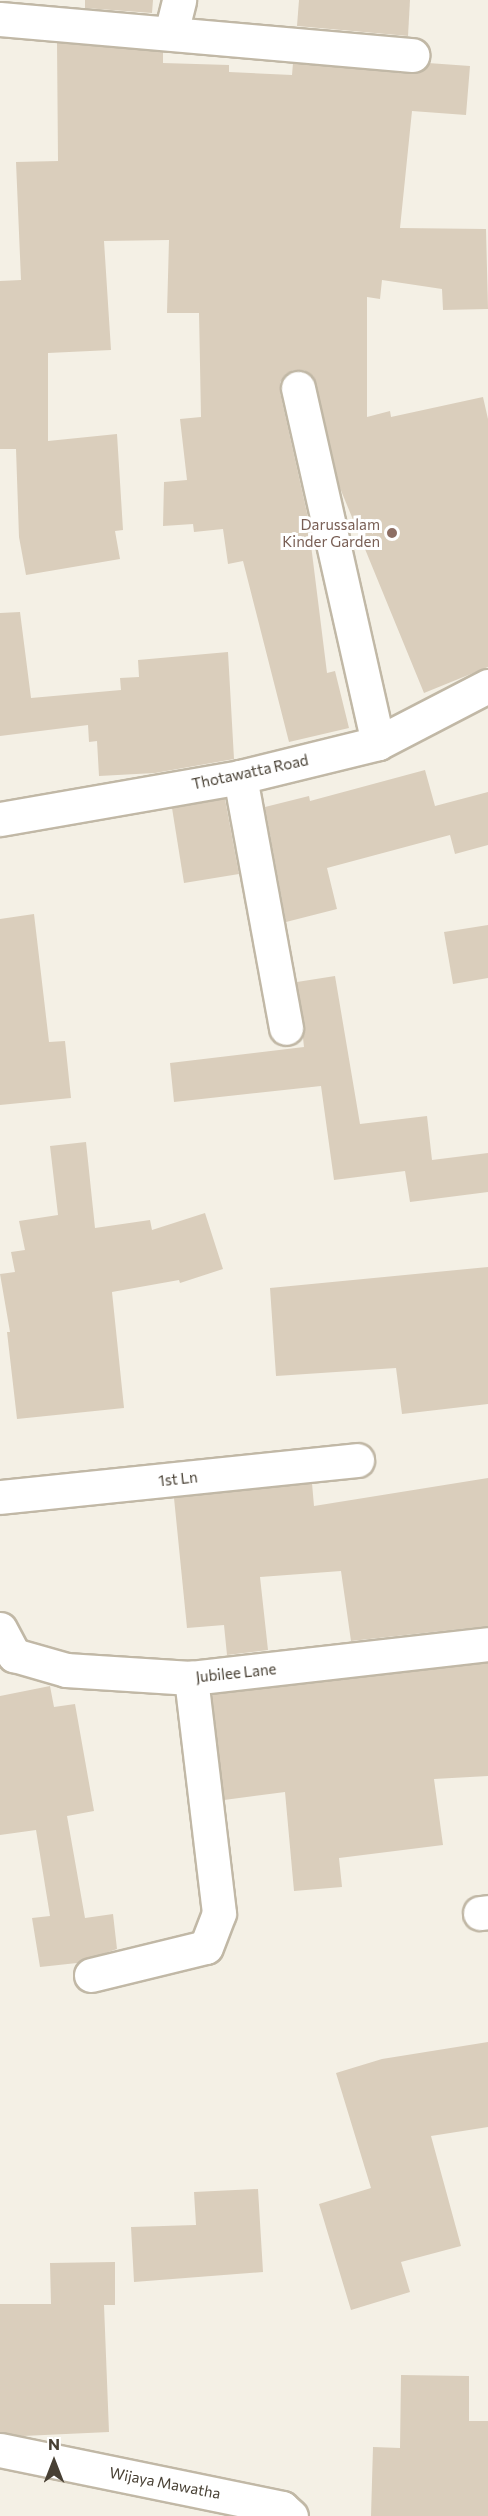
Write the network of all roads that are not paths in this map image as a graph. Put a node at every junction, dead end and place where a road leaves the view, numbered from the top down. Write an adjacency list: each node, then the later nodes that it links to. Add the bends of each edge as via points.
1 (179, 0): 3 (street)
2 (0, 19): 3 (street)
3 (171, 33): 4 (street)
4 (412, 55)
5 (298, 388): 7 (street)
6 (488, 686): 7 (street, Thotawatta Road)
7 (378, 743): 8 (street, Thotawatta Road)
8 (240, 777): 9 (street, Thotawatta Road); 10 (street)
9 (0, 819)
10 (286, 1028)
11 (357, 1460): 12 (street, 1st Ln)
12 (0, 1497)
13 (0, 1629): 15 (street, Jubilee Lane, via 14,1655 66,1670)
14 (488, 1644): 15 (street, Jubilee Lane)
15 (191, 1678): 16 (street, via 219,1913 206,1947)
16 (91, 1975)
17 (0, 2450): 18 (street, Wijaya Mawatha, via 282,2508)
18 (291, 2516)

